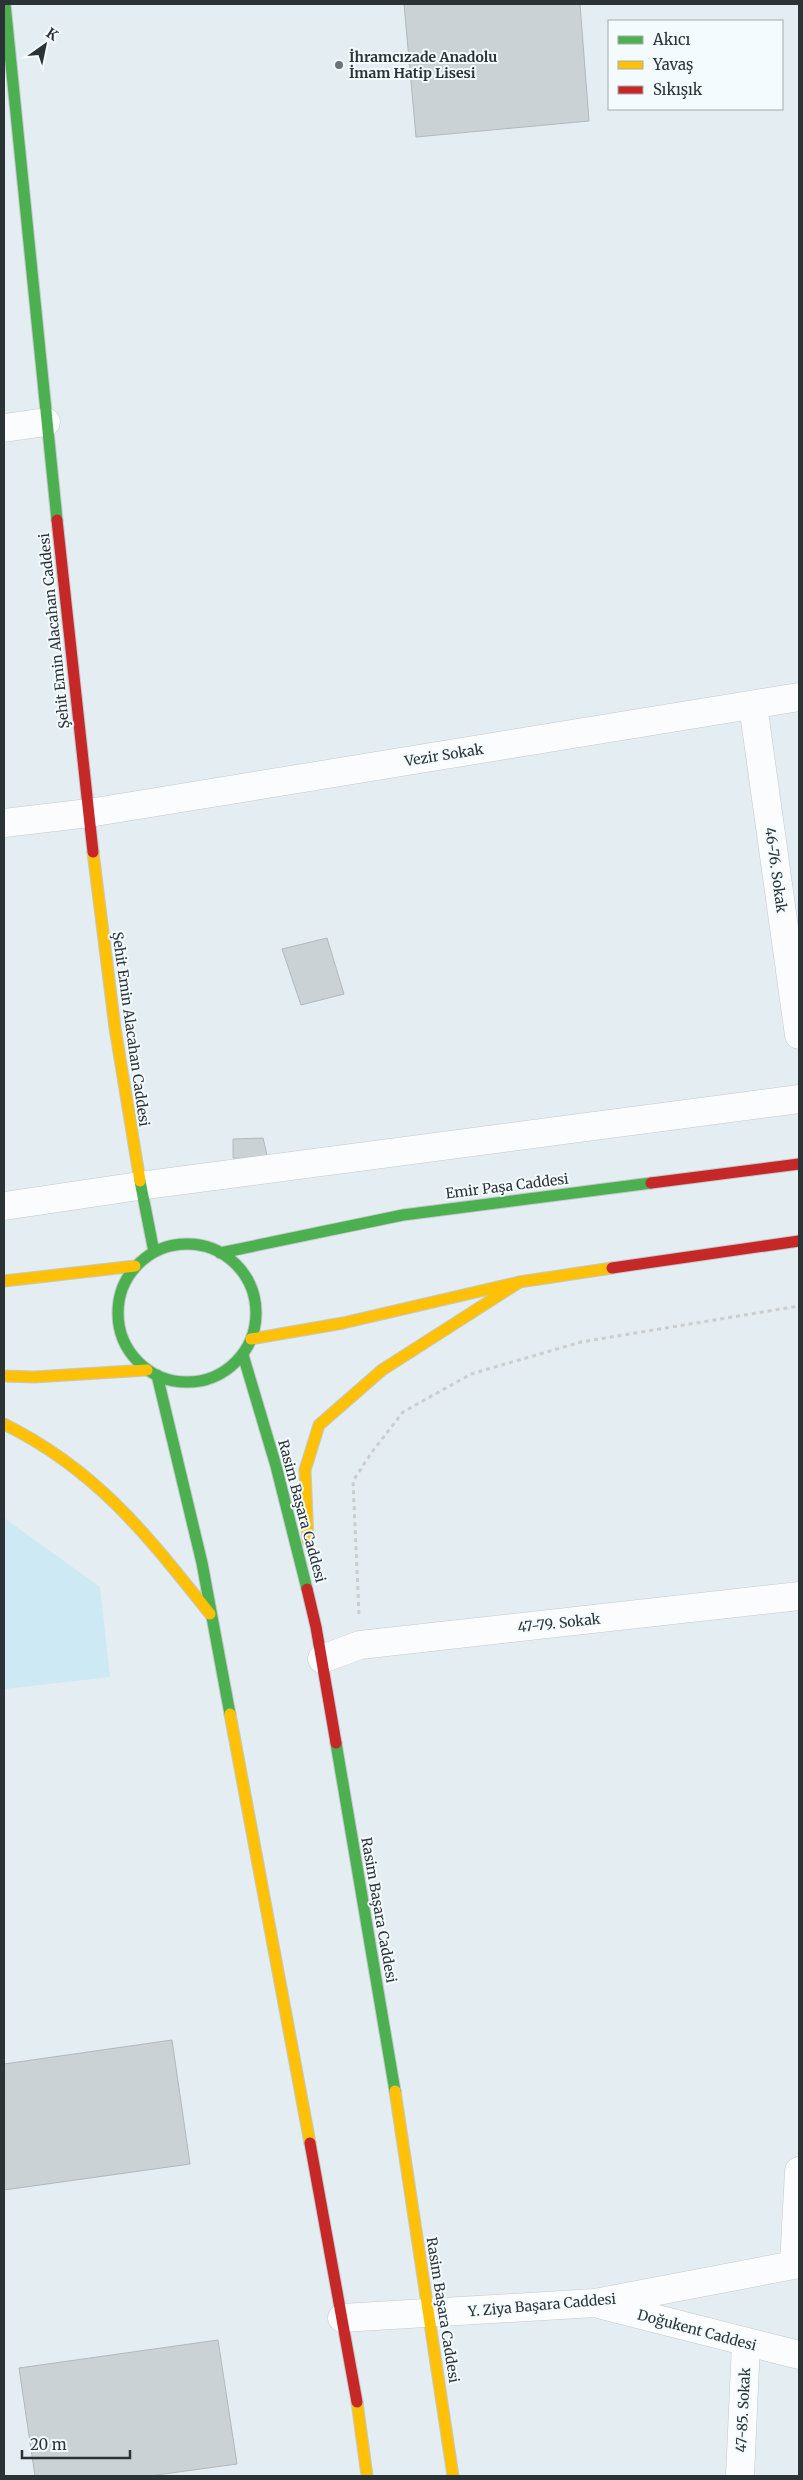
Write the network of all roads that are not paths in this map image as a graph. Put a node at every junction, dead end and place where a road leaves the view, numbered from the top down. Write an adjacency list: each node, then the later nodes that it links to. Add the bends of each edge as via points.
1 (5, 4): 2 (street, Şehit Emin Alacahan Caddesi)
2 (7, 73): 3 (street, Şehit Emin Alacahan Caddesi)
3 (46, 422): 4 (street); 7 (street, Şehit Emin Alacahan Caddesi)
4 (4, 428)
5 (799, 697): 6 (street, Vezir Sokak)
6 (753, 705): 7 (street, Vezir Sokak); 9 (street, 46-76. Sokak)
7 (88, 813): 8 (street, Vezir Sokak); 12 (street, Şehit Emin Alacahan Caddesi, via 103,947)
8 (4, 823)
9 (799, 1035)
10 (799, 1099): 12 (street)
11 (799, 1164): 16 (street, Emir Paşa Caddesi, via 403,1215)
12 (139, 1186): 13 (street); 15 (street, Şehit Emin Alacahan Caddesi)
13 (4, 1206)
14 (799, 1241): 19 (street)
15 (154, 1252): 16 (street, via 176,1244 200,1245); 17 (street)
16 (220, 1253): 20 (street, via 238,1267 250,1285 256,1306)
17 (135, 1266): 18 (street); 22 (street, via 122,1286 117,1308 120,1332 130,1353)
18 (4, 1281)
19 (519, 1282): 20 (street, via 343,1324); 27 (street, via 382,1370 319,1426 305,1470 305,1509)
20 (251, 1339): 21 (street)
21 (243, 1355): 22 (street, via 213,1377 191,1382 168,1380); 27 (street, Rasim Başara Caddesi, via 276,1466)
22 (152, 1372): 23 (street); 26 (street, via 202,1563)
23 (4, 1376)
24 (4, 1424): 26 (street, via 27,1434 92,1479 140,1528)
25 (799, 1596): 28 (street, 47-79. Sokak, via 360,1645)
26 (212, 1617): 33 (street)
27 (316, 1627): 28 (street, Rasim Başara Caddesi)
28 (322, 1659): 32 (street, Rasim Başara Caddesi, via 393,2080)
29 (799, 2171): 30 (street)
30 (797, 2264): 31 (street, Y. Ziya Başara Caddesi)
31 (595, 2303): 32 (street, Y. Ziya Başara Caddesi); 34 (street, Doğukent Caddesi)
32 (428, 2314): 33 (street, Y. Ziya Başara Caddesi); 37 (street, Rasim Başara Caddesi)
33 (342, 2318): 36 (street)
34 (746, 2343): 35 (street, Doğukent Caddesi); 38 (street, 47-85. Sokak)
35 (799, 2355)
36 (368, 2476)
37 (453, 2476)
38 (740, 2476)

